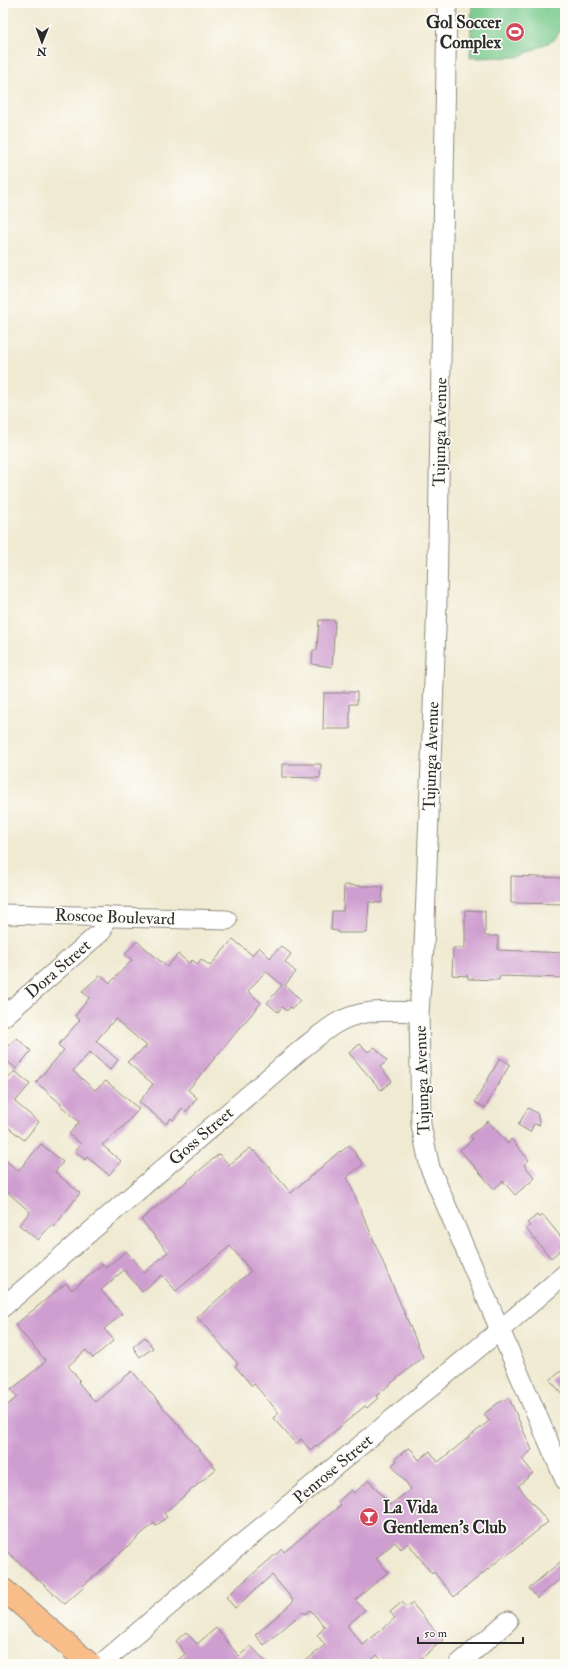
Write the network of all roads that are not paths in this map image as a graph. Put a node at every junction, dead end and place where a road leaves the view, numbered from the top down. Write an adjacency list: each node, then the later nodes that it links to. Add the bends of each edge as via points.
1 (447, 3): 5 (street, Tujunga Avenue, via 437,602 424,946)
2 (3, 914): 3 (street, Roscoe Boulevard)
3 (105, 916): 4 (street, Roscoe Boulevard); 6 (street, Dora Street, via 102,931)
4 (227, 920)
5 (419, 1012): 8 (street, Goss Street, via 362,1013 336,1023 303,1048); 9 (street, Tujunga Avenue, via 421,1125 430,1168)
6 (3, 1017)
7 (565, 1274): 9 (street, Penrose Street)
8 (3, 1307)
9 (500, 1330): 10 (street, Tujunga Avenue); 14 (street, Penrose Street, via 234,1550)
10 (565, 1480)
11 (3, 1590): 13 (main road)
12 (508, 1621): 15 (street)
13 (90, 1664)
14 (101, 1664)
15 (459, 1664)

